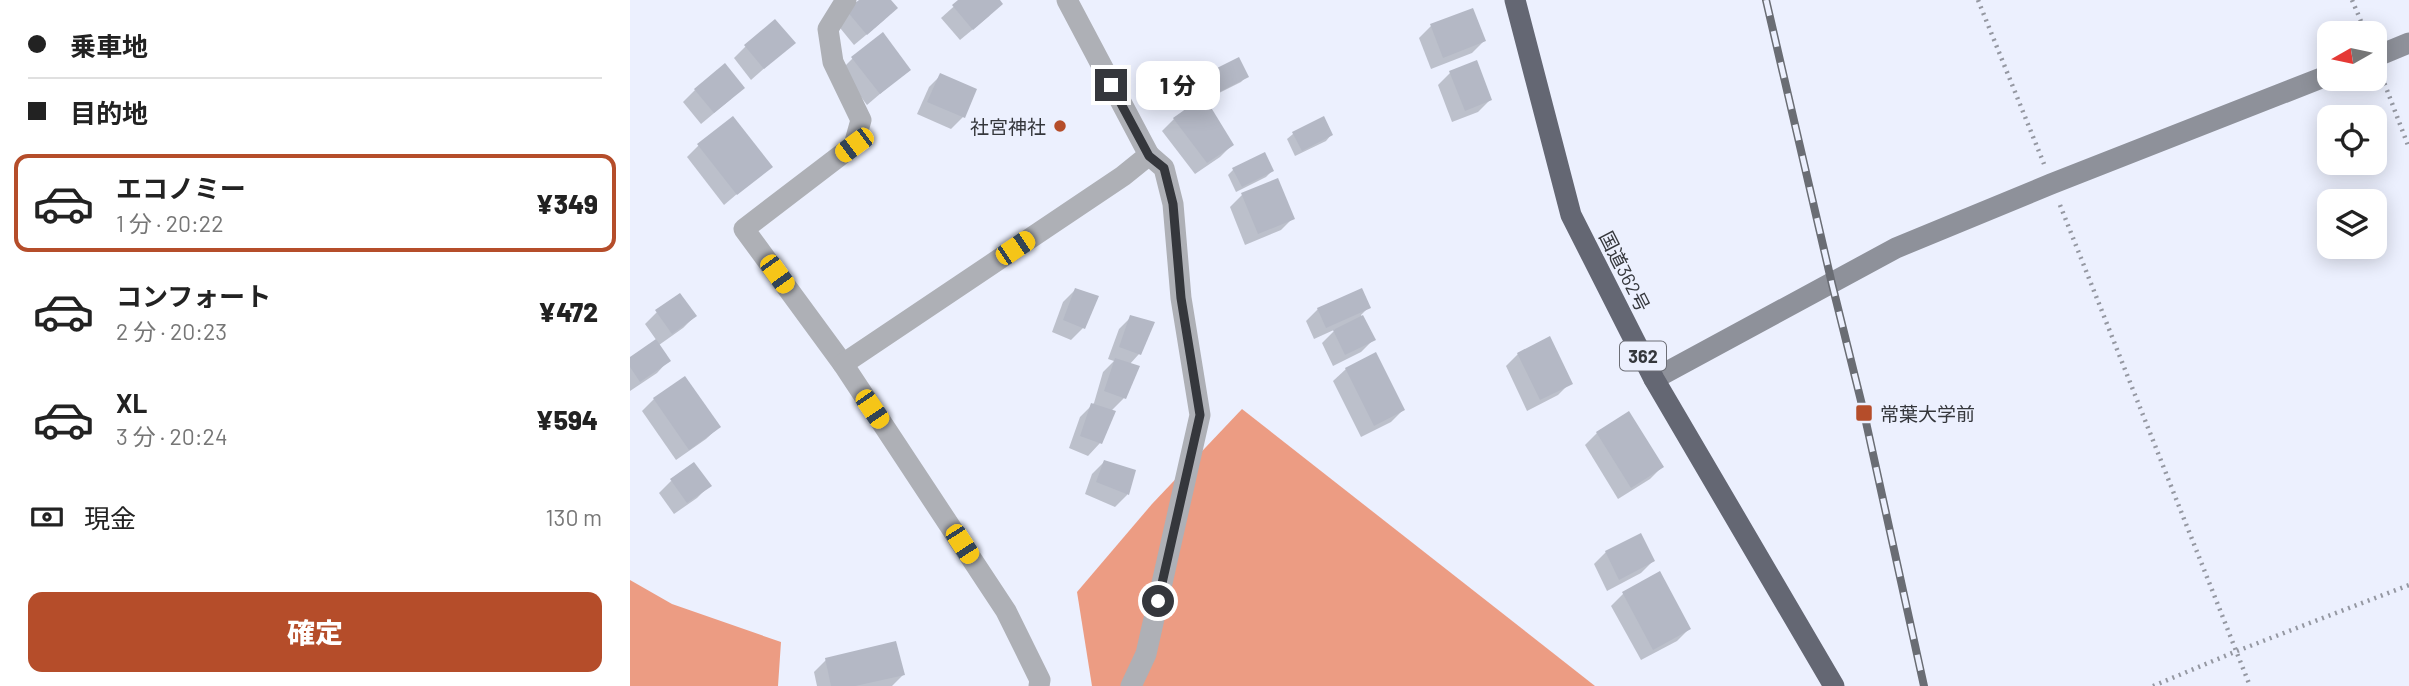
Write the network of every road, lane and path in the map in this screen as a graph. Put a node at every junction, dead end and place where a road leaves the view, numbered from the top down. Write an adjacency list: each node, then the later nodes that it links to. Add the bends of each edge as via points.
1 (846, 0): 14 (street, via 828,29 833,62 861,120 854,145 744,229)
2 (1067, 0): 12 (street)
3 (1515, 0): 15 (highway, 国道362号 / 362, via 1571,215)
4 (1978, 0): 13 (path)
5 (2352, 0): 6 (path)
6 (2360, 21)
7 (2409, 43): 8 (street)
8 (2387, 52)
9 (2317, 80): 13 (street)
10 (2387, 89): 11 (path)
11 (2409, 148)
12 (1149, 156): 14 (street); 19 (street, via 1164,168 1173,204 1181,298 1200,415 1146,654)
13 (2051, 184): 15 (street, via 1896,248); 17 (path)
14 (843, 364): 18 (street, via 1006,611)
15 (1654, 379): 20 (highway, 国道362号 / 362)
16 (2409, 585): 17 (path)
17 (2237, 651): 21 (path); 22 (path)
18 (1039, 686)
19 (1131, 686)
20 (1834, 686)
21 (2153, 686)
22 (2250, 686)

